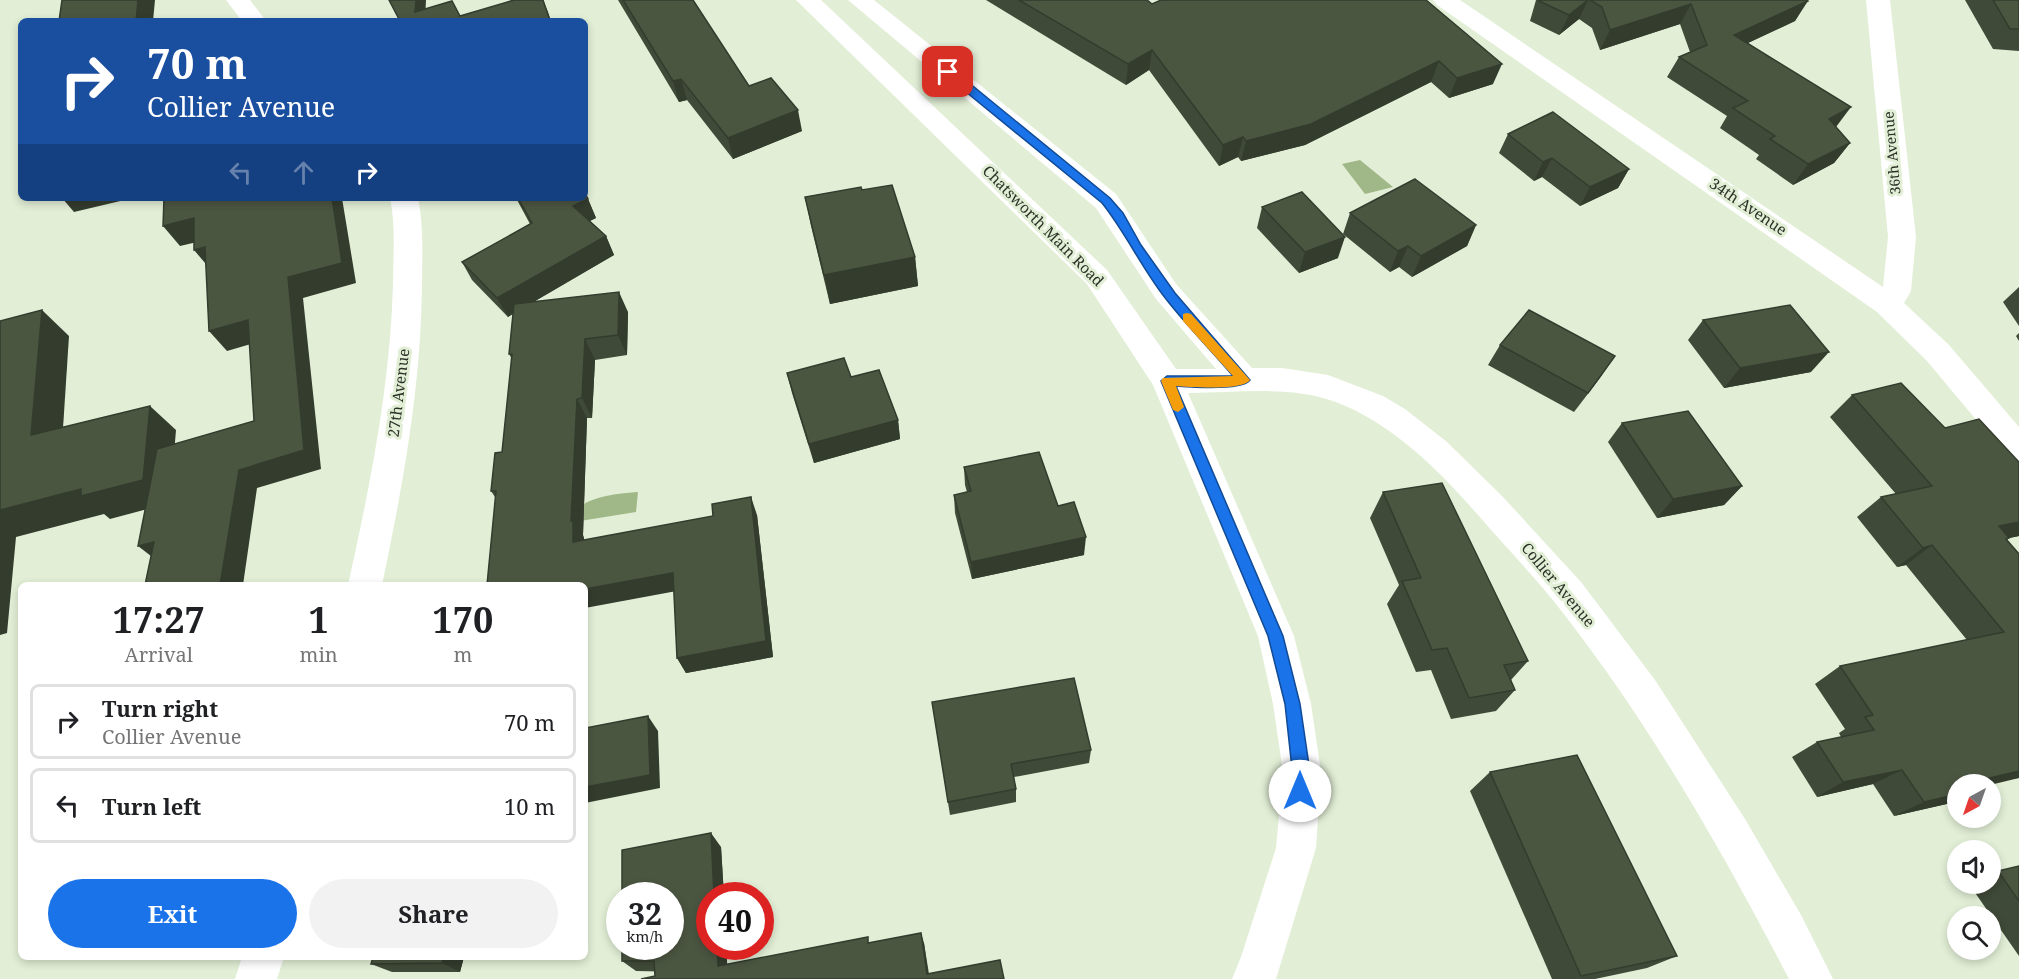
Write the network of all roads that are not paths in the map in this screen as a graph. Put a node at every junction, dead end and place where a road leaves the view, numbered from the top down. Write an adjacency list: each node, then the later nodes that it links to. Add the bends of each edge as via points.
1 (238, 0): 6 (street)
2 (808, 0): 10 (street, Chatsworth Main Road, via 1097,277)
3 (860, 0): 9 (street, via 1106,201 1170,296)
4 (1445, 0): 8 (street, 34th Avenue)
5 (1878, 0): 8 (street, 36th Avenue, via 1902,237 1897,291)
6 (252, 18)
7 (405, 201): 12 (street, 27th Avenue, via 408,218 405,346 398,416 387,487)
8 (1887, 304): 11 (street, 34th Avenue, via 1938,353)
9 (1244, 380): 10 (street, Collier Avenue); 16 (street, Collier Avenue, via 1315,385 1348,393 1385,412 1470,482 1575,601 1643,694 1779,917)
10 (1167, 381): 15 (street, Chatsworth Main Road, via 1276,636 1302,772 1296,848)
11 (2019, 449)
12 (365, 582)
13 (262, 960): 14 (street)
14 (256, 979)
15 (1253, 979)
16 (1812, 979)

